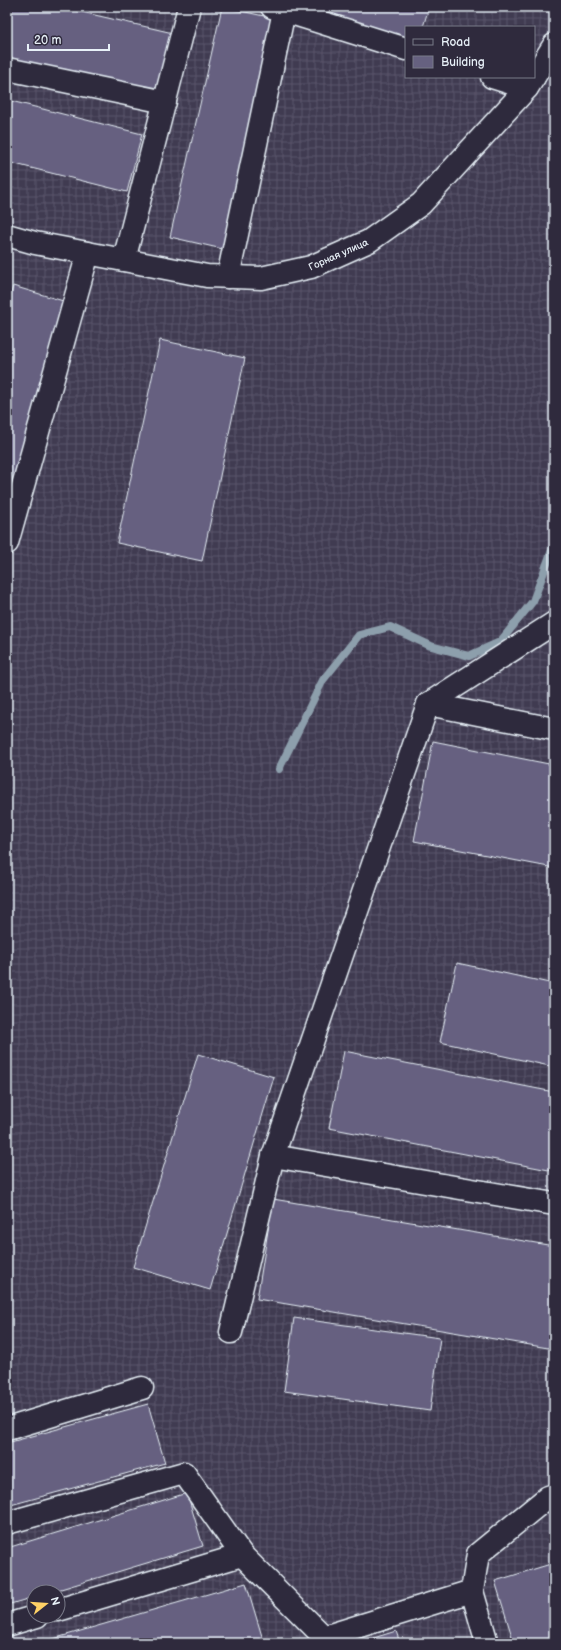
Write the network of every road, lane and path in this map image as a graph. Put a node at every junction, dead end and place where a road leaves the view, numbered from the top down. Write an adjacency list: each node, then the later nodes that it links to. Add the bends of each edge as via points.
1 (189, 7): 9 (street)
2 (278, 9): 4 (street); 13 (street)
3 (554, 45): 6 (street, Горная улица)
4 (405, 49)
5 (7, 69): 9 (street)
6 (535, 76)
7 (502, 78): 8 (street)
8 (532, 81): 13 (street, Горная улица, via 421,204 369,241 312,267 261,278)
9 (165, 102): 12 (street)
10 (7, 234): 11 (street, Горная улица, via 35,243)
11 (88, 253): 12 (street, Горная улица); 14 (street)
12 (124, 260): 13 (street, Горная улица, via 207,276)
13 (228, 277)
14 (7, 543)
15 (554, 623): 16 (street)
16 (428, 704): 17 (street); 18 (street)
17 (554, 729)
18 (273, 1156): 19 (street); 20 (street)
19 (554, 1204)
20 (231, 1332)
21 (142, 1388): 22 (street)
22 (7, 1429)
23 (554, 1495): 26 (street, via 548,1497 478,1554)
24 (7, 1522): 25 (street, via 184,1473)
25 (242, 1555): 27 (street); 30 (street)
26 (472, 1591): 30 (street); 31 (street)
27 (66, 1608)
28 (26, 1619): 29 (street)
29 (7, 1625)
30 (319, 1641)
31 (486, 1643)

